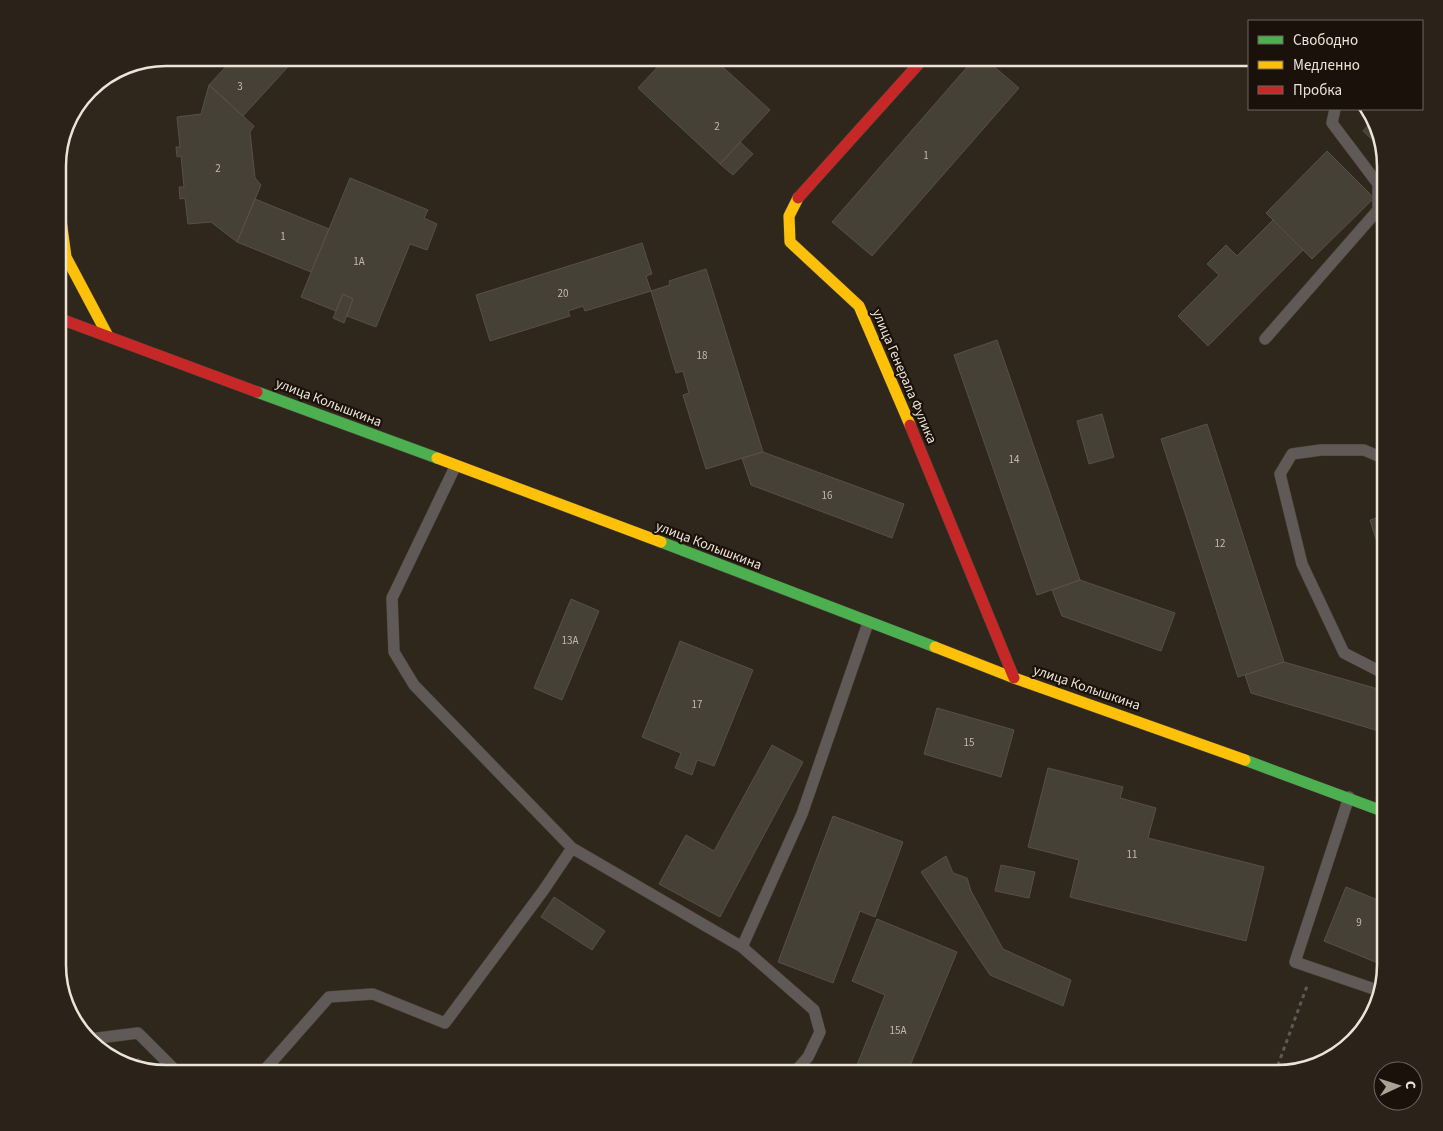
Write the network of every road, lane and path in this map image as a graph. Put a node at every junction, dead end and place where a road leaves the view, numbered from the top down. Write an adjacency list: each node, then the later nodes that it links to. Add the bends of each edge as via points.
1 (917, 66): 13 (street, улица Генерала Фулика, via 797,200 789,216 790,242 859,306)
2 (1335, 110): 3 (lane, via 1332,124)
3 (1377, 183)
4 (1377, 211): 8 (lane)
5 (66, 257): 7 (street)
6 (66, 321): 7 (street, улица Колышкина)
7 (108, 336): 10 (street, улица Колышкина)
8 (1265, 340)
9 (1377, 455): 12 (lane, via 1364,450 1292,454 1280,474 1302,564 1344,653)
10 (455, 467): 11 (street, улица Колышкина, via 665,543); 16 (lane, via 392,598 394,652 414,685)
11 (868, 624): 13 (street, улица Колышкина); 17 (lane, via 802,814)
12 (1377, 670)
13 (1014, 678): 14 (street, улица Колышкина)
14 (1349, 797): 15 (street, улица Колышкина); 18 (lane, via 1296,962)
15 (1377, 808)
16 (572, 848): 17 (lane); 22 (lane, via 445,1023 373,994 330,996)
17 (742, 947): 23 (lane, via 814,1010 820,1032)
18 (1314, 969): 19 (lane); 24 (path)
19 (1371, 988)
20 (98, 1038): 21 (lane, via 138,1033)
21 (169, 1065)
22 (270, 1065)
23 (802, 1065)
24 (1278, 1065)

